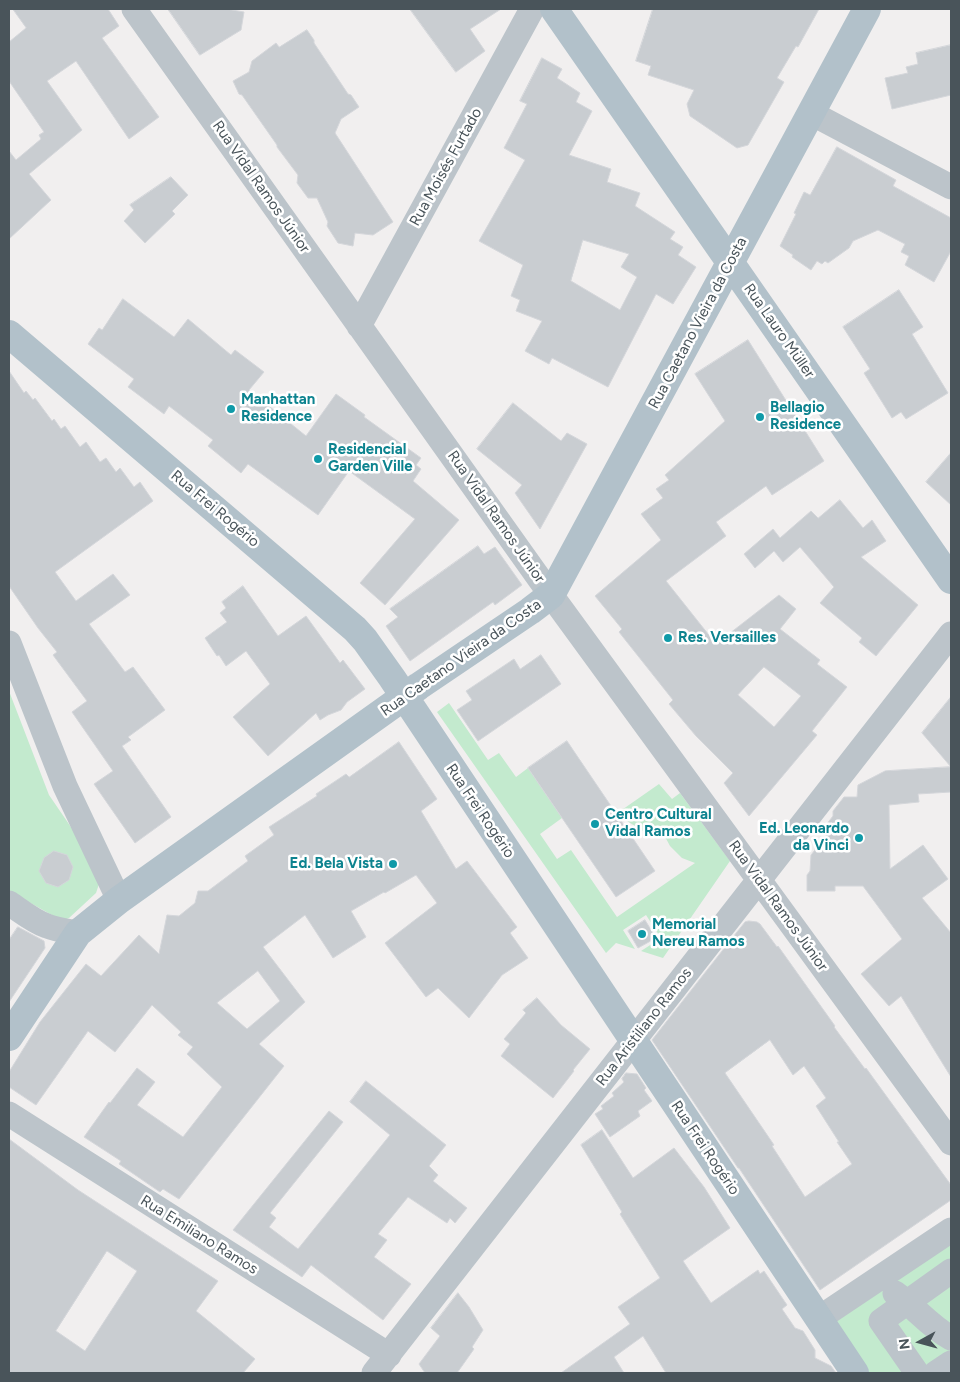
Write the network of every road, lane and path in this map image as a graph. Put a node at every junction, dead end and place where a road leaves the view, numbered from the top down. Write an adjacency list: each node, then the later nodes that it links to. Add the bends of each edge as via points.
1 (134, 9): 8 (street, Rua Vidal Ramos Júnior)
2 (532, 9): 8 (street, Rua Moisés Furtado)
3 (554, 9): 7 (main road, Rua Lauro Müller)
4 (867, 9): 5 (main road, Rua Caetano Vieira da Costa)
5 (811, 113): 6 (street); 7 (main road, Rua Caetano Vieira da Costa)
6 (951, 187)
7 (731, 262): 10 (main road, Rua Lauro Müller); 11 (main road, Rua Caetano Vieira da Costa)
8 (359, 326): 11 (street, Rua Vidal Ramos Júnior)
9 (9, 334): 14 (main road, Rua Frei Rogério, via 355,629 375,652)
10 (951, 580)
11 (551, 595): 14 (main road, Rua Caetano Vieira da Costa); 15 (street, Rua Vidal Ramos Júnior)
12 (951, 634): 15 (street, Rua Aristiliano Ramos)
13 (9, 643): 16 (street, via 65,786)
14 (404, 696): 16 (main road, Rua Caetano Vieira da Costa); 20 (main road, Rua Frei Rogério)
15 (759, 880): 20 (street, Rua Aristiliano Ramos); 22 (street, Rua Vidal Ramos Júnior)
16 (119, 900): 18 (main road, Rua Caetano Vieira da Costa)
17 (9, 903): 18 (street, via 46,926)
18 (78, 933): 19 (main road, Rua Caetano Vieira da Costa)
19 (9, 1038)
20 (634, 1041): 28 (main road, Rua Frei Rogério); 31 (street, Rua Aristiliano Ramos)
21 (9, 1114): 31 (street, Rua Emiliano Ramos)
22 (951, 1143)
23 (944, 1234): 24 (street); 26 (street)
24 (951, 1261)
25 (951, 1271): 27 (street)
26 (876, 1280): 27 (street); 28 (street)
27 (908, 1302): 29 (street, via 916,1312); 33 (street, via 876,1324)
28 (818, 1319): 32 (main road, Rua Frei Rogério)
29 (951, 1338)
30 (951, 1363): 34 (street)
31 (381, 1364)
32 (855, 1373)
33 (917, 1373)
34 (936, 1373)

